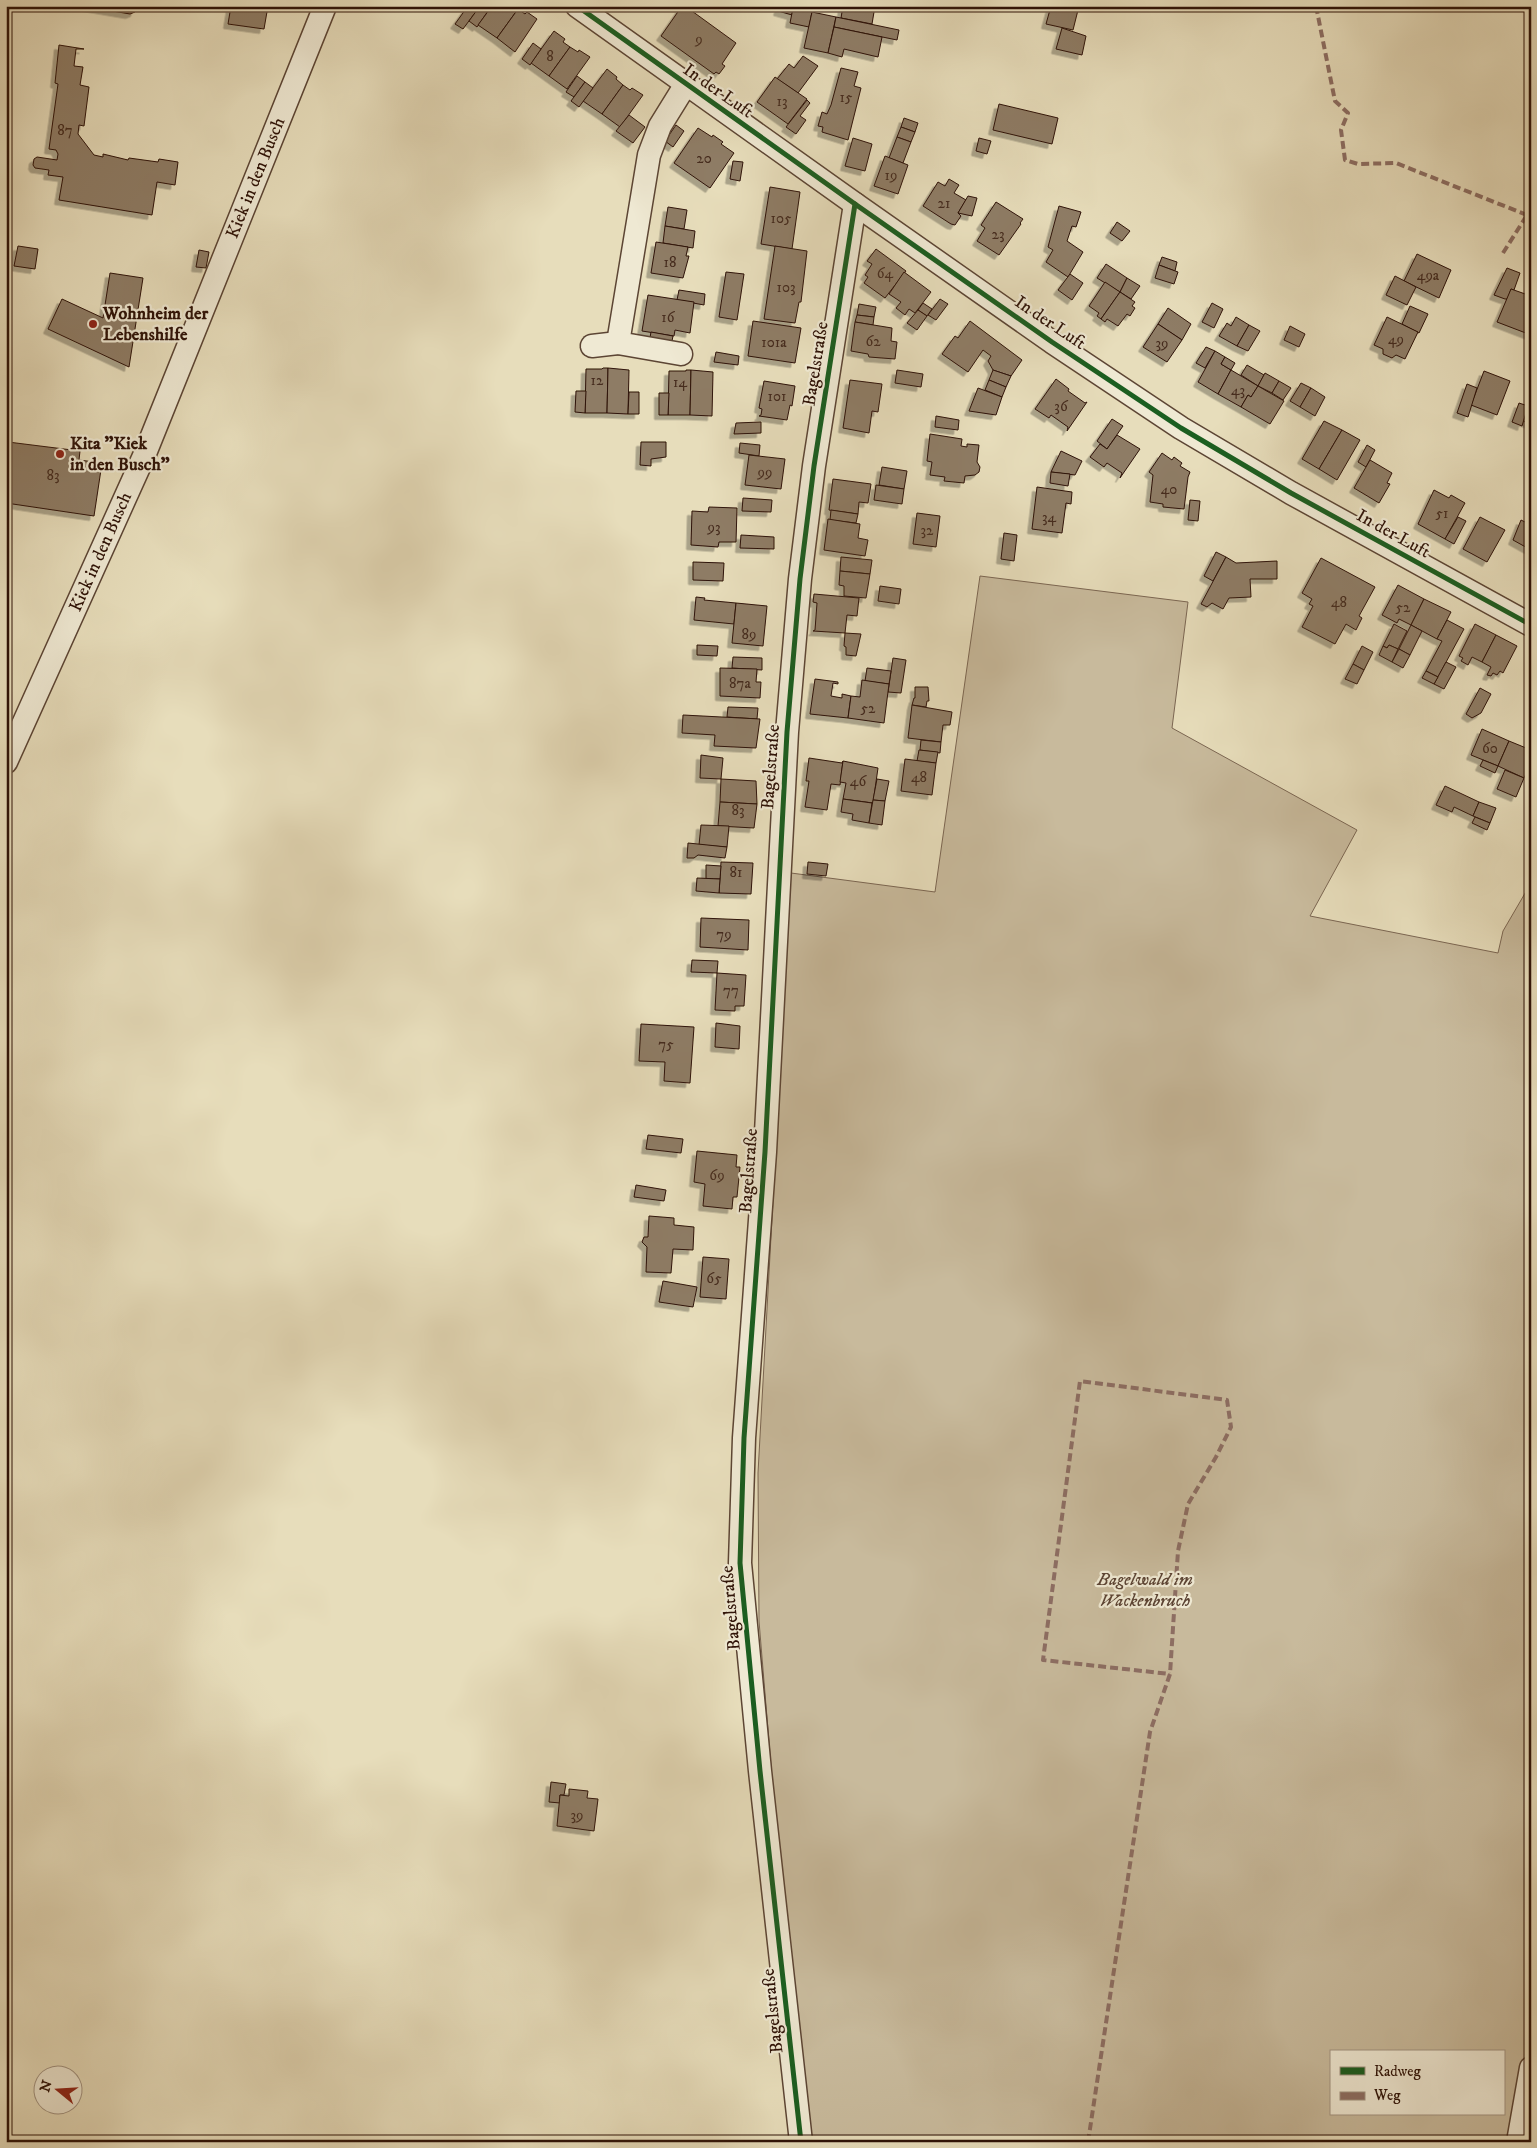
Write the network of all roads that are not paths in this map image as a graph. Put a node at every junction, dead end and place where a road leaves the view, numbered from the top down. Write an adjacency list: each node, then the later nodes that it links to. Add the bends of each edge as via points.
1 (325, 6): 9 (street, Kiek in den Busch, via 144,456)
2 (577, 6): 3 (street, In der Luft)
3 (686, 84): 4 (street, In der Luft); 5 (street, In der Luft, via 660,126 649,155)
4 (854, 204): 8 (street, In der Luft, via 1181,428 1291,493); 11 (street, Bagelstraße, via 799,588 787,732 765,1152 744,1438 740,1563)
5 (618, 343): 6 (street); 7 (street)
6 (592, 346)
7 (681, 354)
8 (1531, 625)
9 (6, 762)
10 (1531, 2068): 12 (street)
11 (801, 2142)
12 (1518, 2142)

